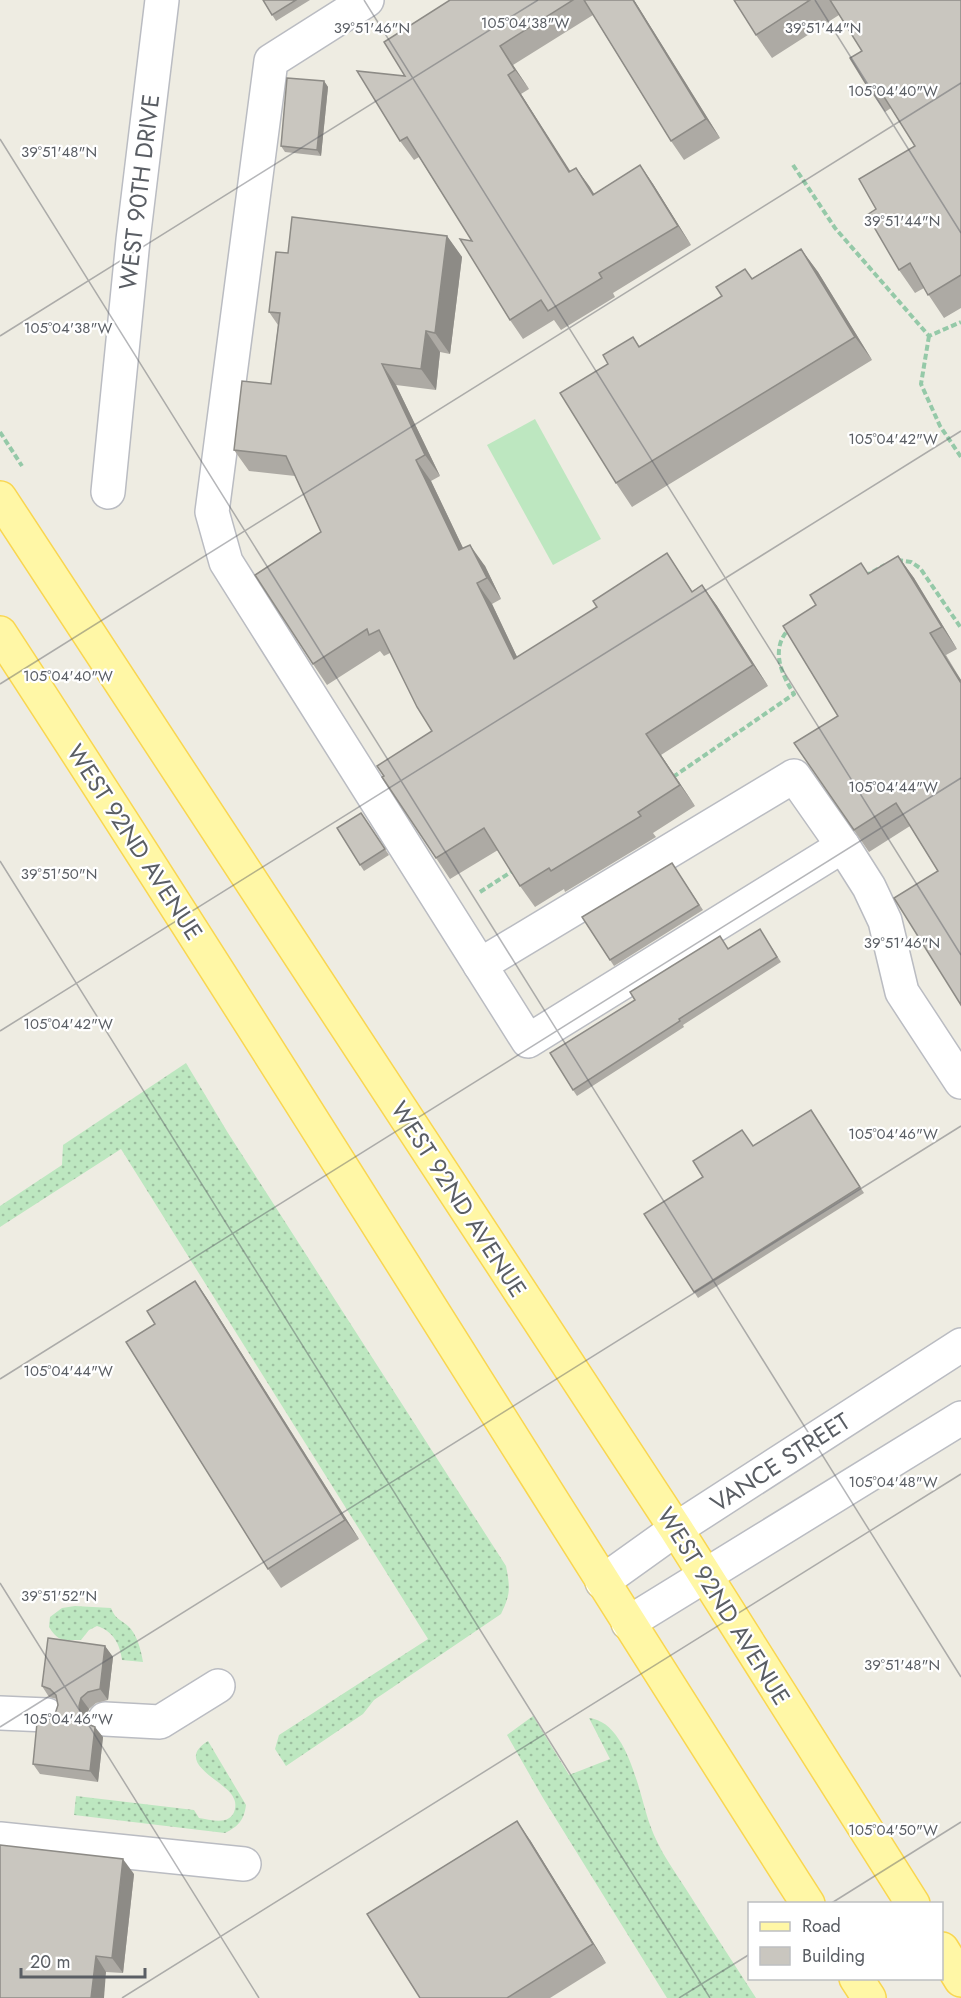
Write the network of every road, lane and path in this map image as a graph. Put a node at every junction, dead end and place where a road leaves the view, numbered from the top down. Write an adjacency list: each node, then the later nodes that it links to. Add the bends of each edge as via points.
1 (162, 0): 7 (street, WEST 90TH DRIVE)
2 (367, 0): 16 (street, via 271,61 212,512 226,562)
3 (793, 165): 5 (path, via 835,228)
4 (961, 322): 5 (path)
5 (929, 336): 6 (path, via 921,384 939,426)
6 (961, 457)
7 (108, 492)
8 (0, 498): 21 (main road, WEST 92ND AVENUE)
9 (862, 578): 11 (path, via 898,560 911,562 920,568)
10 (792, 626): 13 (path, via 784,634 778,658 783,677 794,694)
11 (961, 628)
12 (0, 633): 23 (main road, WEST 92ND AVENUE, via 324,1137)
13 (664, 780)
14 (843, 846): 17 (street, via 794,776); 17 (street, via 528,1041); 18 (street, via 885,921 902,992)
15 (520, 866): 16 (path)
16 (448, 912): 17 (street)
17 (480, 965)
18 (961, 1082)
19 (961, 1345): 21 (street, VANCE STREET)
20 (961, 1418): 22 (street)
21 (676, 1529): 22 (main road, WEST 92ND AVENUE); 23 (street, VANCE STREET)
22 (705, 1576): 24 (street); 32 (main road, WEST 92ND AVENUE)
23 (602, 1582): 24 (main road, WEST 92ND AVENUE)
24 (628, 1623): 31 (main road, WEST 92ND AVENUE)
25 (218, 1686): 28 (street, via 160,1722)
26 (0, 1713): 27 (street)
27 (47, 1715)
28 (105, 1719)
29 (0, 1839): 30 (street)
30 (244, 1864)
31 (807, 1902)
32 (912, 1902)
33 (943, 1951): 35 (main road)
34 (857, 1980): 36 (main road)
35 (961, 1980)
36 (869, 1998)

